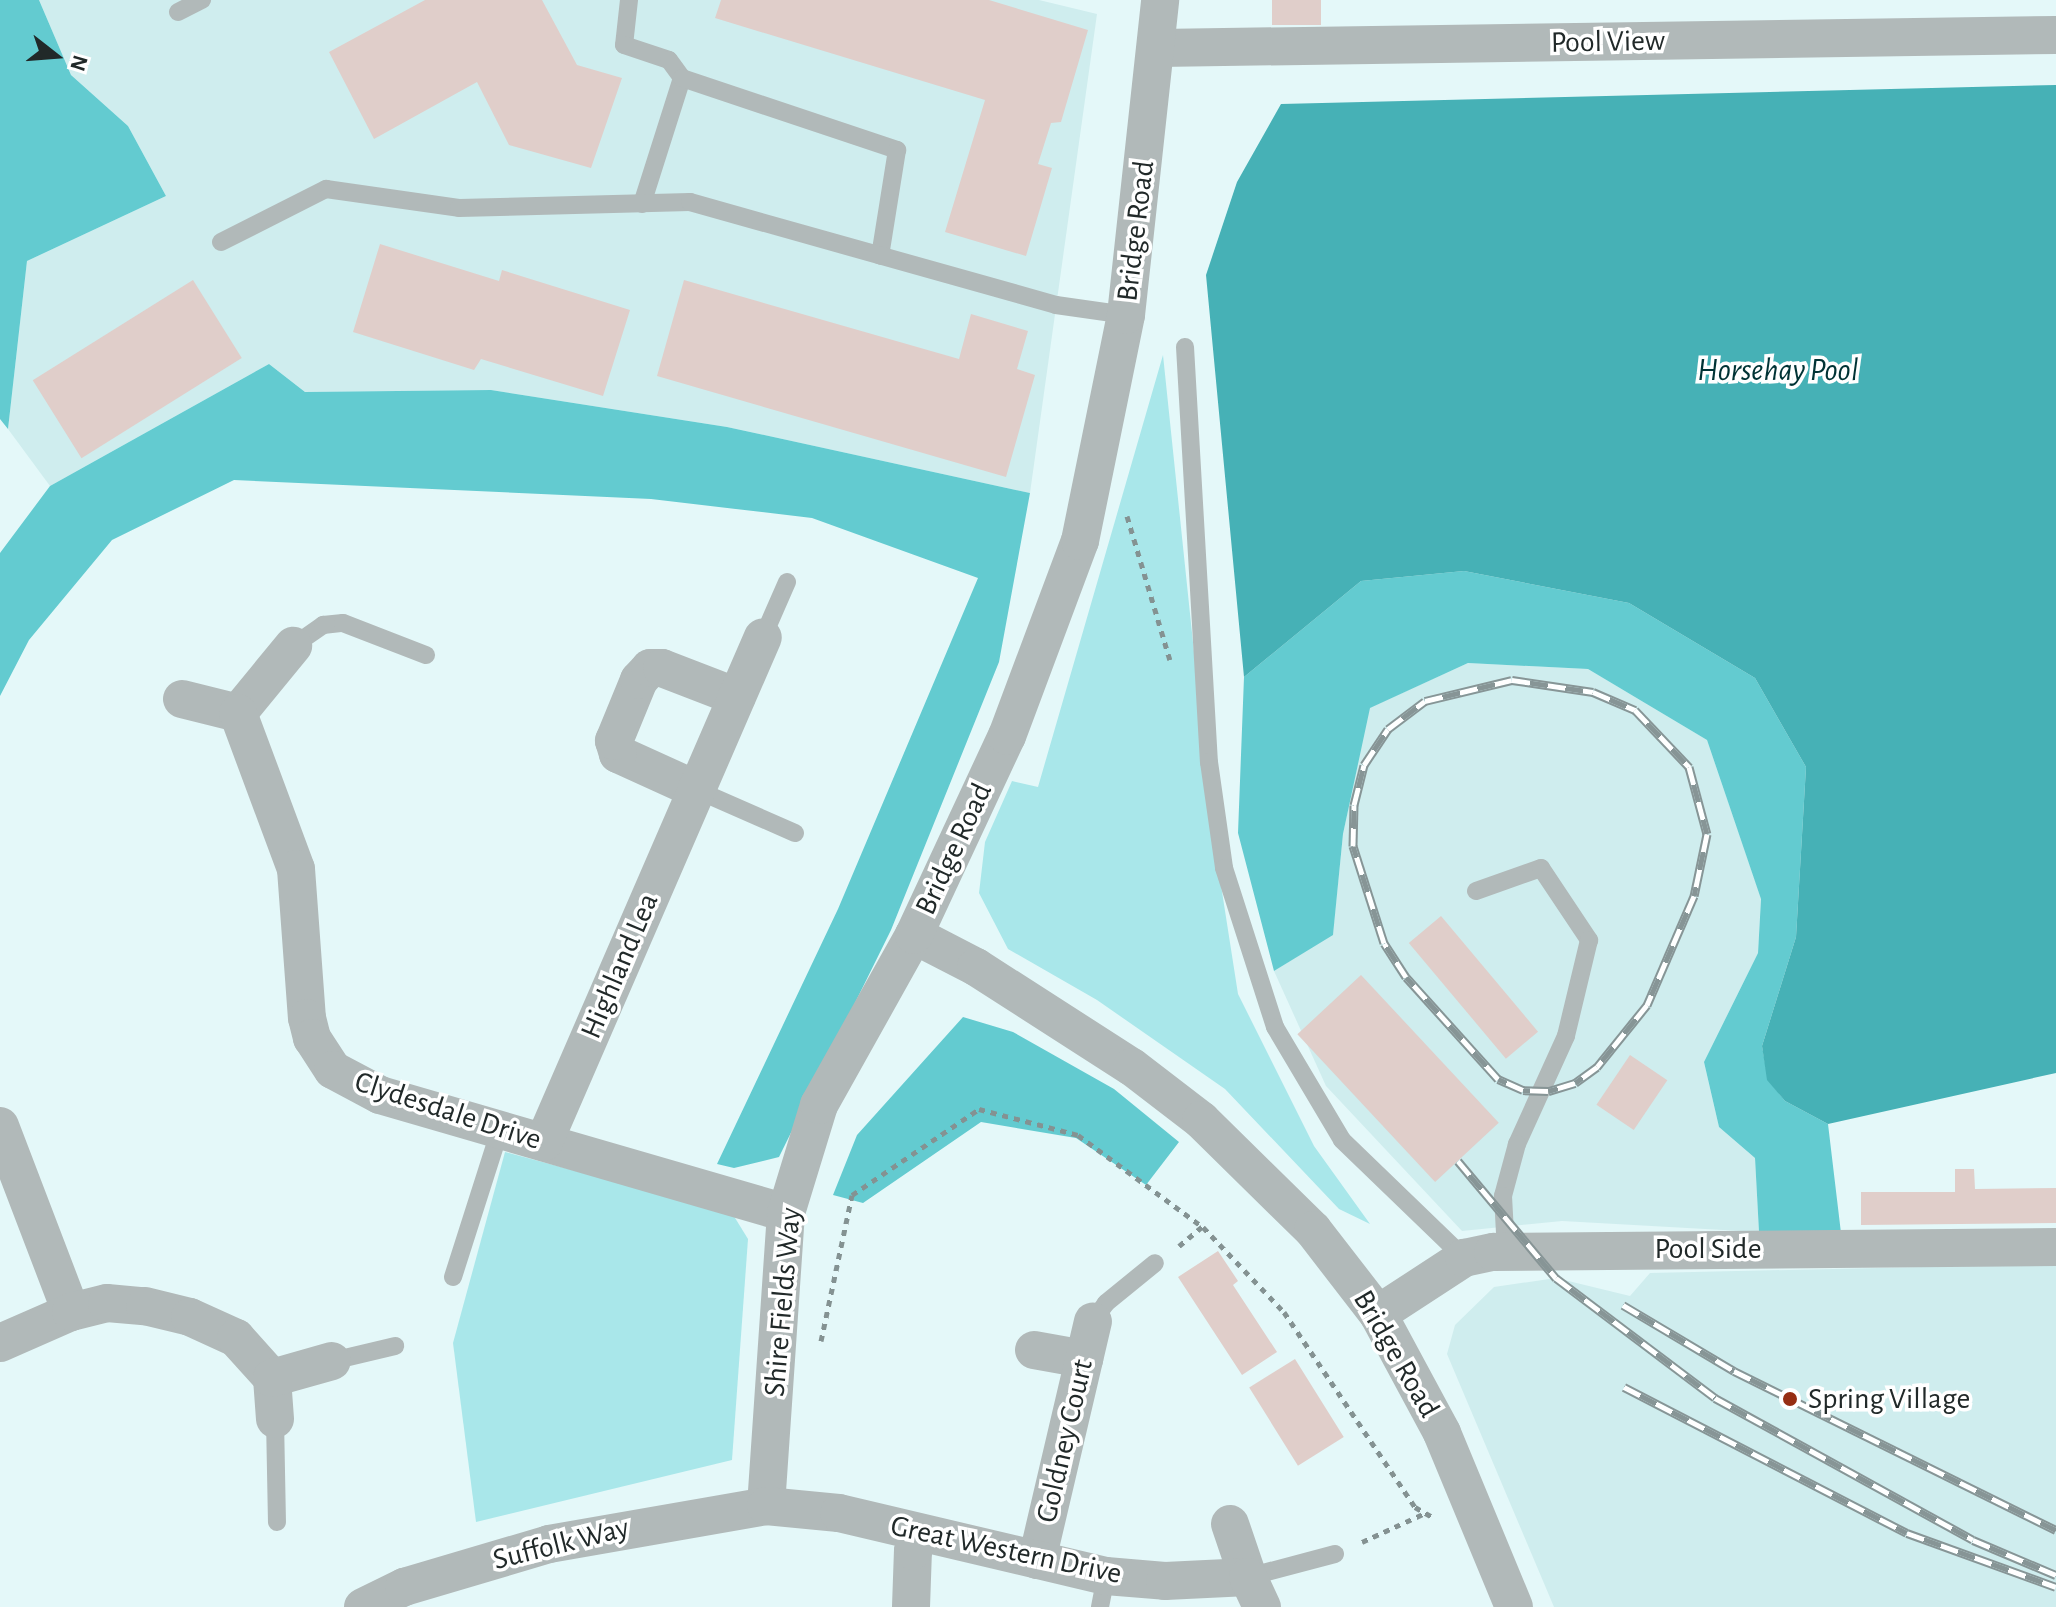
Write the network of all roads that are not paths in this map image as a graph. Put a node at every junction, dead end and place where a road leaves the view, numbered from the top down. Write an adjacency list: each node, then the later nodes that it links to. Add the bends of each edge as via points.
1 (202, 0): 4 (lane)
2 (629, 0): 7 (lane, via 624,45 669,60)
3 (1160, 0): 6 (street, Bridge Road)
4 (178, 12)
5 (2056, 35): 6 (street, Pool View)
6 (1159, 48): 11 (street, Bridge Road)
7 (682, 78): 8 (lane); 10 (lane, via 897,150)
8 (642, 204): 9 (lane, via 459,208 326,189); 10 (lane, via 690,202)
9 (221, 242)
10 (880, 256): 11 (lane, via 1056,305)
11 (1126, 315): 23 (street, Bridge Road, via 1080,541 1007,736)
12 (1185, 347): 30 (lane, via 1209,762 1224,868 1275,1027 1342,1140)
13 (787, 582): 14 (lane)
14 (763, 637): 17 (street, Highland Lea)
15 (293, 646): 16 (lane, via 323,625 343,623); 19 (street)
16 (426, 655)
17 (737, 697): 20 (street, Highland Lea); 20 (street, via 662,668 650,668 639,680 614,741 618,754)
18 (182, 699): 19 (street)
19 (238, 713): 25 (street, Clydesdale Drive, via 296,869 307,1018 322,1056 361,1088)
20 (697, 790): 21 (lane); 26 (street, Highland Lea)
21 (795, 833)
22 (1476, 891): 29 (lane, via 1541,868 1589,940 1566,1036 1517,1144 1503,1196)
23 (914, 935): 27 (street, Shire Fields Way, via 819,1105); 34 (street, Bridge Road, via 976,967 1119,1059 1201,1120 1313,1230)
24 (0, 1126): 33 (street)
25 (500, 1130): 26 (street, Clydesdale Drive); 32 (lane)
26 (544, 1142): 27 (street, Clydesdale Drive)
27 (786, 1213): 43 (street, Shire Fields Way)
28 (2056, 1247): 29 (street, Pool Side)
29 (1506, 1251): 30 (street, Pool Side)
30 (1464, 1258): 34 (street, Pool Side)
31 (1155, 1263): 35 (lane, via 1106,1303)
32 (453, 1277)
33 (71, 1312): 36 (street); 41 (street, via 107,1303 190,1317 236,1338)
34 (1378, 1314): 54 (street, Bridge Road, via 1442,1433)
35 (1093, 1321): 39 (street, Goldney Court)
36 (0, 1343)
37 (395, 1346): 40 (lane)
38 (1034, 1350): 39 (street)
39 (1084, 1359): 48 (street, Goldney Court)
40 (332, 1361): 41 (street)
41 (272, 1378): 42 (street)
42 (275, 1419): 44 (lane)
43 (766, 1506): 46 (street, Great Western Drive, via 839,1513); 51 (street, Suffolk Way, via 620,1527)
44 (277, 1522)
45 (1230, 1524): 50 (street)
46 (920, 1533): 48 (street, Great Western Drive); 53 (street, via 913,1551)
47 (1335, 1554): 50 (lane)
48 (1037, 1560): 49 (street, Great Western Drive)
49 (1103, 1591): 50 (street, Great Western Drive, via 1165,1581)
50 (1255, 1592)
51 (405, 1597): 52 (street, Suffolk Way)
52 (363, 1607)
53 (911, 1607)
54 (1514, 1607)

